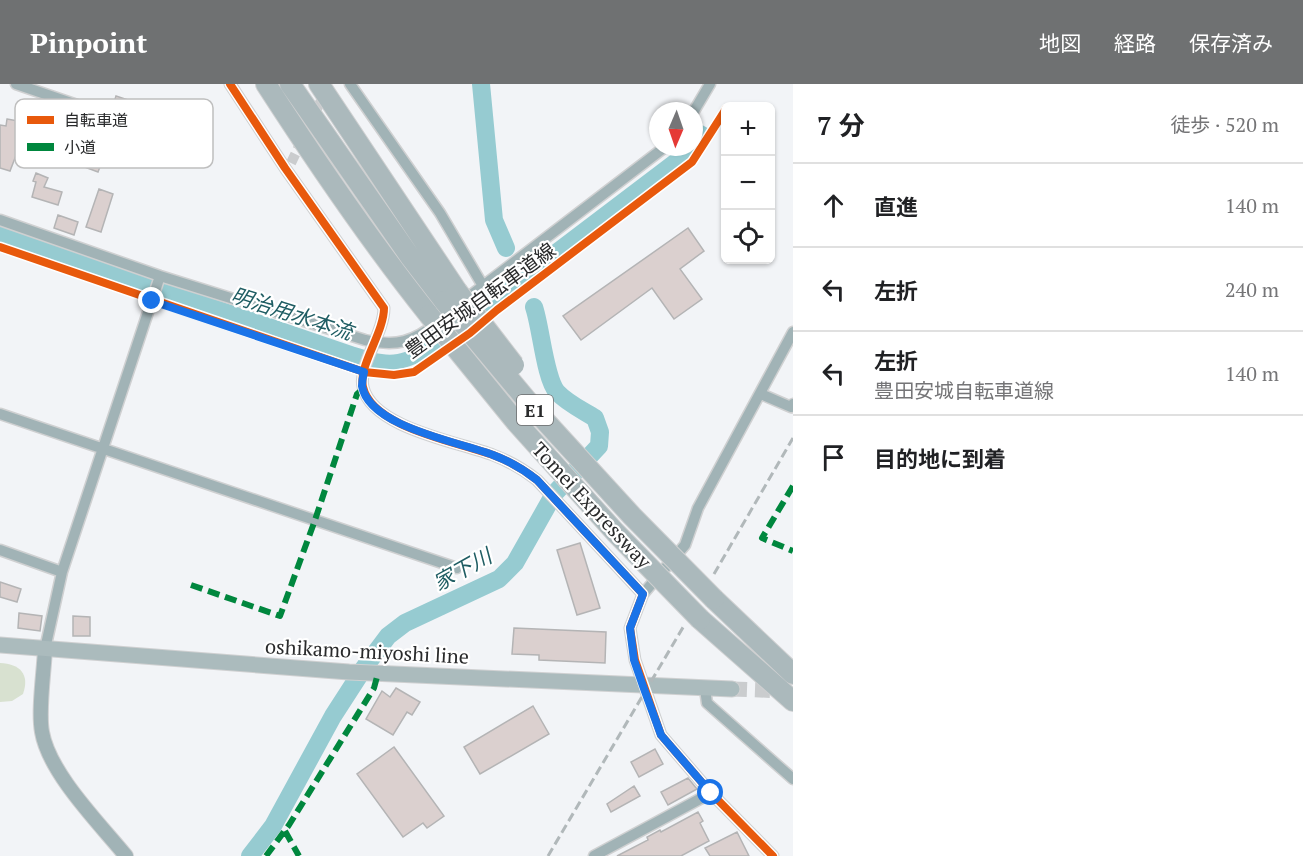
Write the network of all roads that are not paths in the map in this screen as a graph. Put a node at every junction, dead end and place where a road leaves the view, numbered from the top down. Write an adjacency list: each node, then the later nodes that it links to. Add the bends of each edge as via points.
1 (16, 84): 9 (street)
2 (230, 84): 18 (street, via 384,308)
3 (257, 84): 12 (highway, via 295,141)
4 (266, 84): 12 (highway, Tomei Expressway / E1)
5 (290, 84): 16 (highway, Tomei Expressway / E1, via 411,258)
6 (319, 84): 16 (highway)
7 (350, 84): 15 (street, via 440,213)
8 (710, 84): 10 (street)
9 (60, 99)
10 (699, 102)
11 (653, 156): 15 (street)
12 (342, 197): 35 (highway, Tomei Expressway / E1, bridge, via 393,269 516,422 700,619)
13 (0, 220): 14 (street)
14 (160, 276): 18 (street); 22 (street)
15 (483, 286): 18 (street, via 423,334 407,342)
16 (450, 296): 27 (highway, Tomei Expressway / E1, bridge, via 535,410 632,516)
17 (793, 332): 19 (street)
18 (374, 345): 26 (street, via 362,387 370,402 407,428 519,466 537,480)
19 (761, 394): 20 (street); 26 (street, via 698,508 685,545)
20 (793, 404)
21 (0, 414): 22 (street)
22 (102, 449): 24 (street); 25 (street)
23 (0, 550): 25 (street)
24 (457, 568)
25 (62, 572): 29 (street)
26 (643, 594): 32 (street, via 630,628 634,660)
27 (758, 643): 30 (highway); 31 (highway, Tomei Expressway / E1)
28 (0, 645): 29 (main road, oshikamo-miyoshi line)
29 (45, 649): 32 (main road, oshikamo-miyoshi line, via 350,672); 39 (street, via 41,728 45,746 57,771)
30 (793, 663)
31 (793, 674)
32 (643, 686): 33 (main road, oshikamo-miyoshi line); 37 (street, via 661,735)
33 (705, 689): 34 (main road, oshikamo-miyoshi line); 36 (street, via 707,704)
34 (732, 689)
35 (793, 700)
36 (793, 779)
37 (711, 793): 38 (street); 41 (street)
38 (608, 853): 40 (street)
39 (126, 856)
40 (594, 856)
41 (773, 856)

